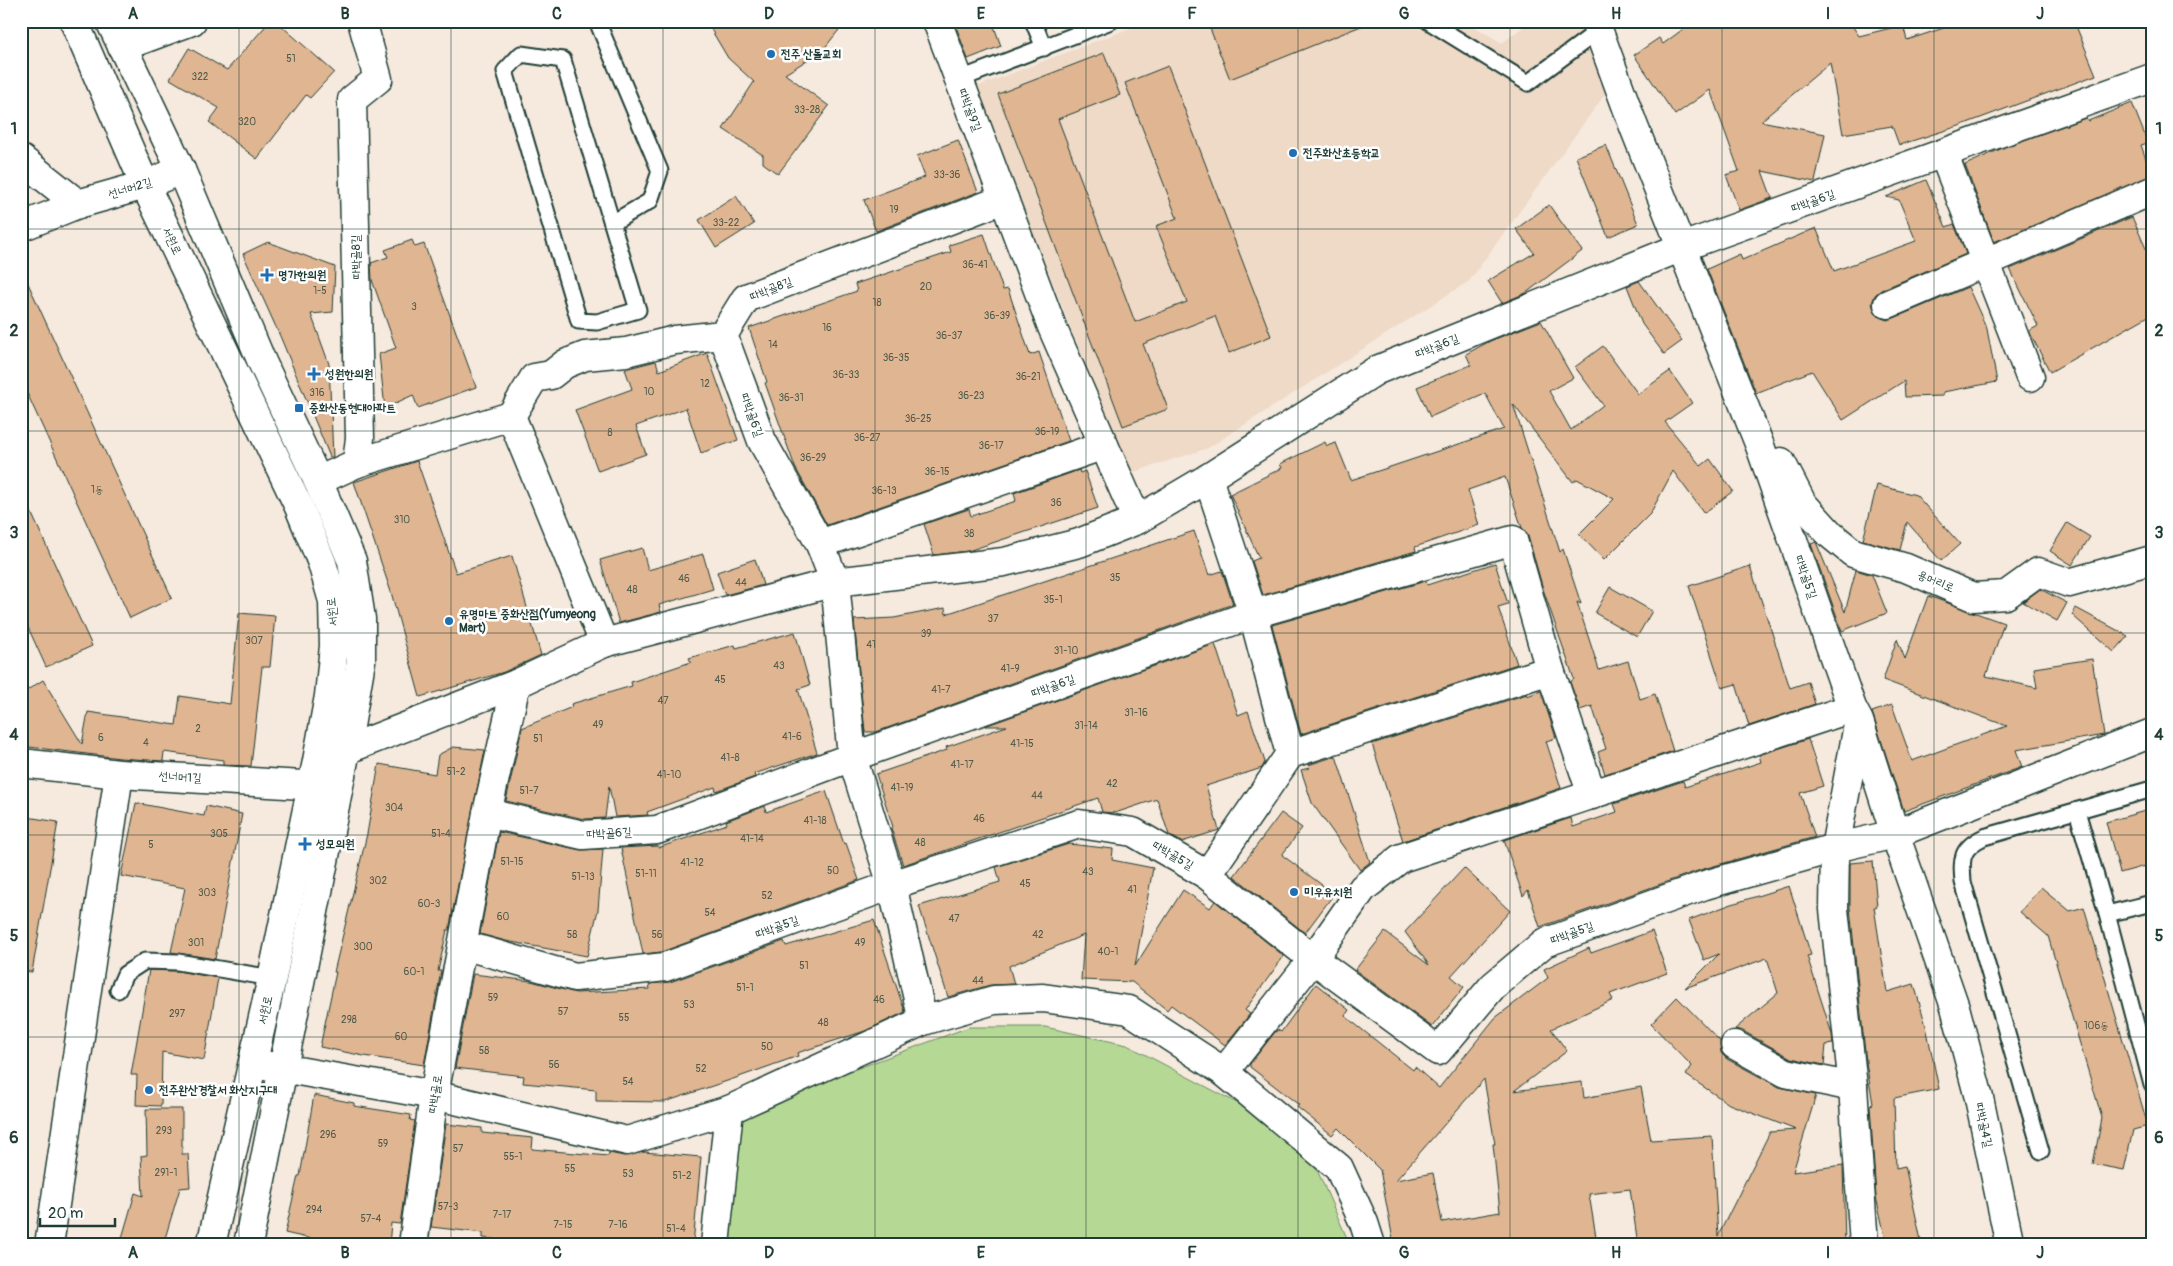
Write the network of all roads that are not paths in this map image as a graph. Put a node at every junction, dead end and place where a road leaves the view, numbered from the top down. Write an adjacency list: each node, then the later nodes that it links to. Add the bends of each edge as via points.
1 (74, 21): 18 (street, 서원로)
2 (110, 21): 11 (street)
3 (192, 21): 11 (street)
4 (362, 21): 32 (street, 따박골8길, via 378,79 352,100 360,438)
5 (597, 21): 22 (lane, via 660,171 650,201)
6 (937, 21): 13 (street, 따박골9길)
7 (1033, 21): 12 (lane)
8 (1112, 21): 12 (lane)
9 (1428, 21): 10 (lane, via 1528,83)
10 (1603, 25): 24 (street)
11 (122, 47): 17 (street)
12 (1044, 48): 13 (lane)
13 (958, 80): 20 (street, 따박골9길)
14 (2150, 86): 15 (street, 따박골6길)
15 (1944, 155): 24 (street, 따박골6길); 25 (street)
16 (21, 159): 21 (street)
17 (181, 170): 18 (street, 선너머2길); 34 (street, via 262,362)
18 (145, 185): 21 (street, 선너머2길); 49 (street, 서원로, via 299,506 333,601 334,646 329,696)
19 (2152, 192): 25 (street)
20 (1004, 199): 27 (street, 따박골8길, via 746,298); 30 (street, 따박골9길, via 1052,327)
21 (78, 204): 23 (street, 선너머2길)
22 (612, 223): 22 (lane, via 563,60 521,54 505,71 579,321 597,322 638,310)
23 (21, 227)
24 (1682, 248): 31 (street); 33 (street, 따박골6길, via 1377,370)
25 (1986, 262): 26 (street); 28 (street)
26 (1888, 304)
27 (723, 335): 29 (street, via 585,356 565,364 551,375 534,378); 36 (street, 따박골6길, via 762,442)
28 (2030, 377)
29 (511, 416): 32 (street); 40 (street)
30 (1104, 445): 35 (street, 따박골9길); 36 (street)
31 (1760, 446): 37 (street, 용머리로, via 1782,463 1802,503 1853,554 1906,568 1973,596 2006,595 2038,572 2069,583); 43 (street, 따박골5길)
32 (357, 463): 34 (street)
33 (1208, 478): 35 (street, 따박골6길); 39 (street)
34 (318, 481): 45 (street, via 352,561 361,619 361,661)
35 (1137, 520): 38 (street, 따박골6길, via 1079,543 1004,562)
36 (820, 544): 38 (street, 따박골6길)
37 (2152, 560)
38 (835, 582): 40 (street, 따박골6길); 47 (street, 따박골6길)
39 (1254, 614): 41 (street, 따박골6길, via 1513,540); 46 (street); 47 (street, 따박골6길)
40 (604, 643): 42 (street, 따박골6길)
41 (1550, 670): 46 (street); 53 (street)
42 (516, 684): 45 (street, 따박골6길); 55 (street)
43 (1855, 714): 53 (street); 56 (street, 따박골5길); 57 (street)
44 (2152, 733): 56 (street, 따박골5길)
45 (346, 750): 49 (street, 따박골6길); 51 (street)
46 (1290, 754): 58 (street, 따박골5길)
47 (852, 757): 55 (street, 따박골6길, via 657,830 583,835); 59 (street, 따박골6길)
48 (21, 763): 50 (street, 선너머1길)
49 (314, 773): 50 (street, 선너머1길); 51 (street, 선너머1길); 64 (street, 서원로)
50 (119, 774): 77 (street)
51 (339, 787): 70 (street)
52 (2152, 789): 54 (lane)
53 (1592, 794): 63 (street, via 1401,858 1363,888)
54 (2077, 811): 61 (lane); 76 (lane, via 1984,837 1971,844 1961,860 1963,882)
55 (487, 814): 62 (street)
56 (1895, 834): 57 (street, 따박골5길); 66 (street, 따박골5길)
57 (1835, 848): 63 (street, 따박골5길, via 1705,885 1544,943 1493,986 1438,1051); 73 (street, via 1834,909)
58 (1207, 875): 59 (street, 따박골5길, via 1133,832 1079,824); 63 (street, 따박골5길)
59 (892, 886): 62 (street, 따박골5길, via 665,967 575,977); 67 (street, 따박골6길)
60 (2152, 903): 61 (lane)
61 (2107, 914): 72 (lane)
62 (463, 945): 74 (street, 따박골로)
63 (1313, 959): 71 (street)
64 (272, 978): 65 (lane, via 178,962 145,961 125,974); 69 (street, 서원로)
65 (118, 990)
66 (1954, 1007): 84 (street, 따박골4길, via 1978,1098)
67 (924, 1021): 71 (street, via 994,1000 1043,998 1129,1010); 75 (street)
68 (1735, 1045): 73 (street, via 1786,1072)
69 (252, 1063): 70 (street); 78 (street, 서원로)
70 (284, 1068): 74 (street); 79 (street)
71 (1224, 1072): 82 (street, via 1339,1168)
72 (2152, 1085)
73 (1853, 1087): 83 (street)
74 (434, 1095): 75 (street, via 626,1141); 80 (street, 따박골로)
75 (729, 1110): 81 (street)
76 (2041, 1151)
77 (50, 1245)
78 (211, 1245)
79 (248, 1245)
80 (414, 1245)
81 (715, 1245)
82 (1371, 1245)
83 (1864, 1245)
84 (2010, 1245)

